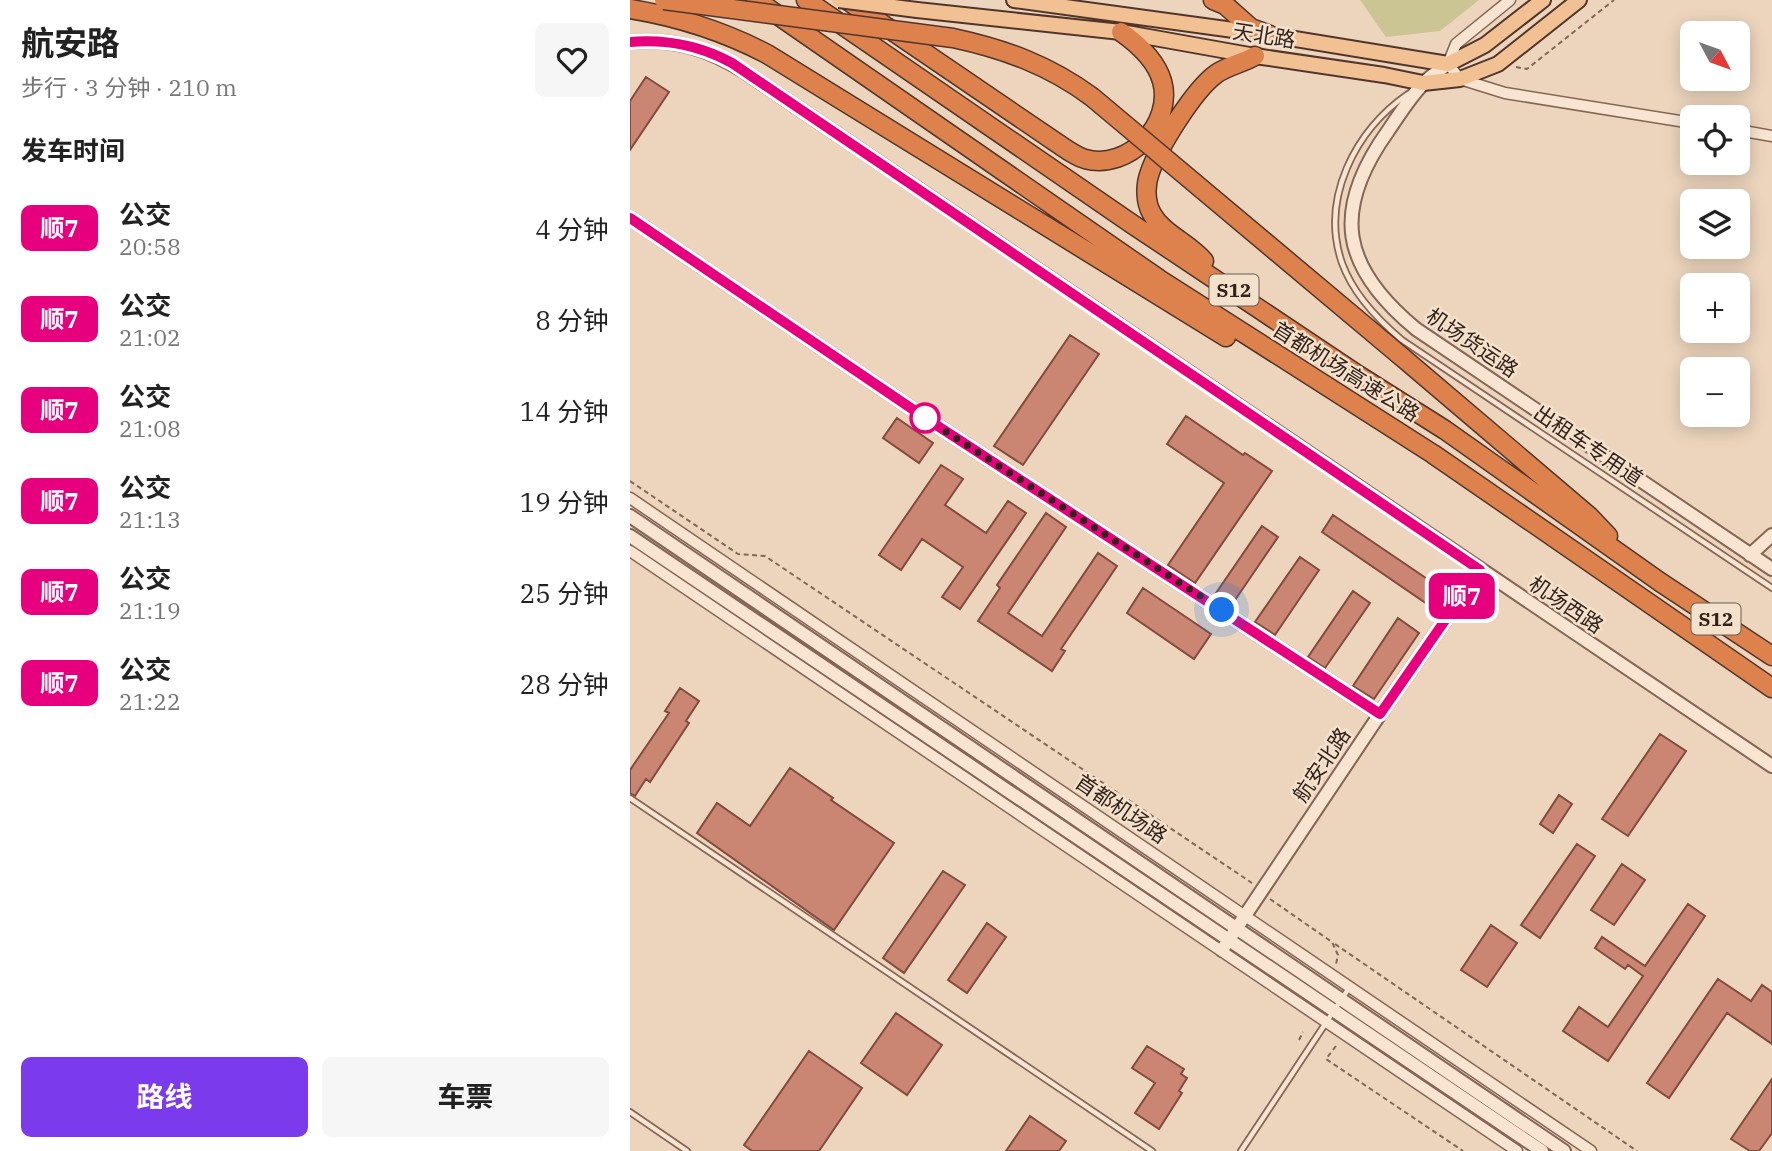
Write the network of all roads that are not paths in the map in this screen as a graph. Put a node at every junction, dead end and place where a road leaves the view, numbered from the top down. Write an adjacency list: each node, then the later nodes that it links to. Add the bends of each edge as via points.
1 (664, 0): 33 (highway, bridge, via 953,38 1035,63 1092,97 1589,516)
2 (756, 0): 24 (highway, 首都机场高速公路 / S12, via 1159,279)
3 (806, 0): 23 (highway, 首都机场高速公路 / S12)
4 (839, 0): 12 (main road, 天北路, bridge)
5 (847, 0): 12 (highway, via 1057,144 1086,159 1116,158 1136,148 1157,124 1163,106 1157,70 1145,52)
6 (1014, 0): 13 (main road, 天北路)
7 (1213, 0): 13 (highway, via 1251,28)
8 (1510, 0): 16 (street, via 1456,44)
9 (1543, 0): 16 (main road, via 1485,45)
10 (1579, 0): 17 (main road, 天北路, via 1498,64)
11 (630, 9): 24 (highway, via 673,17 767,54 1353,414)
12 (1121, 32): 15 (main road, 天北路)
13 (1270, 35): 16 (main road, 天北路)
14 (630, 42): 32 (street, 机场西路, via 688,44 732,63)
15 (1255, 56): 18 (main road, 天北路); 23 (highway, via 1219,71 1202,88 1178,121 1147,181 1148,204 1156,219)
16 (1448, 64): 17 (street); 18 (street, 机场货运路)
17 (1460, 79): 18 (main road, 天北路); 19 (street, via 1505,93)
18 (1423, 83): 30 (street, 机场货运路, via 1377,147 1354,195 1352,233 1367,277 1393,310 1416,329); 34 (lane, 出租车专用道, via 1369,128 1345,172 1335,222 1342,263 1355,289 1402,340)
19 (1680, 121)
20 (1750, 132): 21 (street)
21 (1772, 136)
22 (630, 218): 37 (street, via 927,419)
23 (1230, 288): 33 (highway, 首都机场高速公路 / S12, via 1446,430)
24 (1433, 454): 36 (highway, 首都机场高速公路 / S12)
25 (630, 498): 40 (street, 首都机场路)
26 (630, 516): 41 (street, 首都机场路)
27 (1772, 535): 30 (street)
28 (630, 536): 42 (street, 首都机场路)
29 (630, 551): 42 (street, 首都机场路)
30 (1750, 555): 31 (street, 机场货运路)
31 (1772, 569)
32 (1480, 570): 37 (street, 航安北路); 38 (street, 机场西路)
33 (1661, 582): 35 (highway, 首都机场高速公路 / S12)
34 (1772, 588)
35 (1772, 656)
36 (1772, 688)
37 (1380, 714): 40 (street, 航安北路)
38 (1772, 766)
39 (630, 799): 47 (lane)
40 (1244, 915): 41 (street, 航安北路); 43 (street, 首都机场路)
41 (1235, 929): 42 (street, 航安北路); 44 (street, 首都机场路)
42 (1225, 945): 44 (street, 首都机场路)
43 (1350, 987): 44 (lane); 52 (street, 首都机场路)
44 (1334, 1011): 48 (lane); 49 (street, 首都机场路); 50 (street, 首都机场路); 51 (street, 首都机场路)
45 (630, 1112): 46 (lane)
46 (687, 1151)
47 (1152, 1151)
48 (1241, 1151)
49 (1517, 1151)
50 (1542, 1151)
51 (1564, 1151)
52 (1591, 1151)

